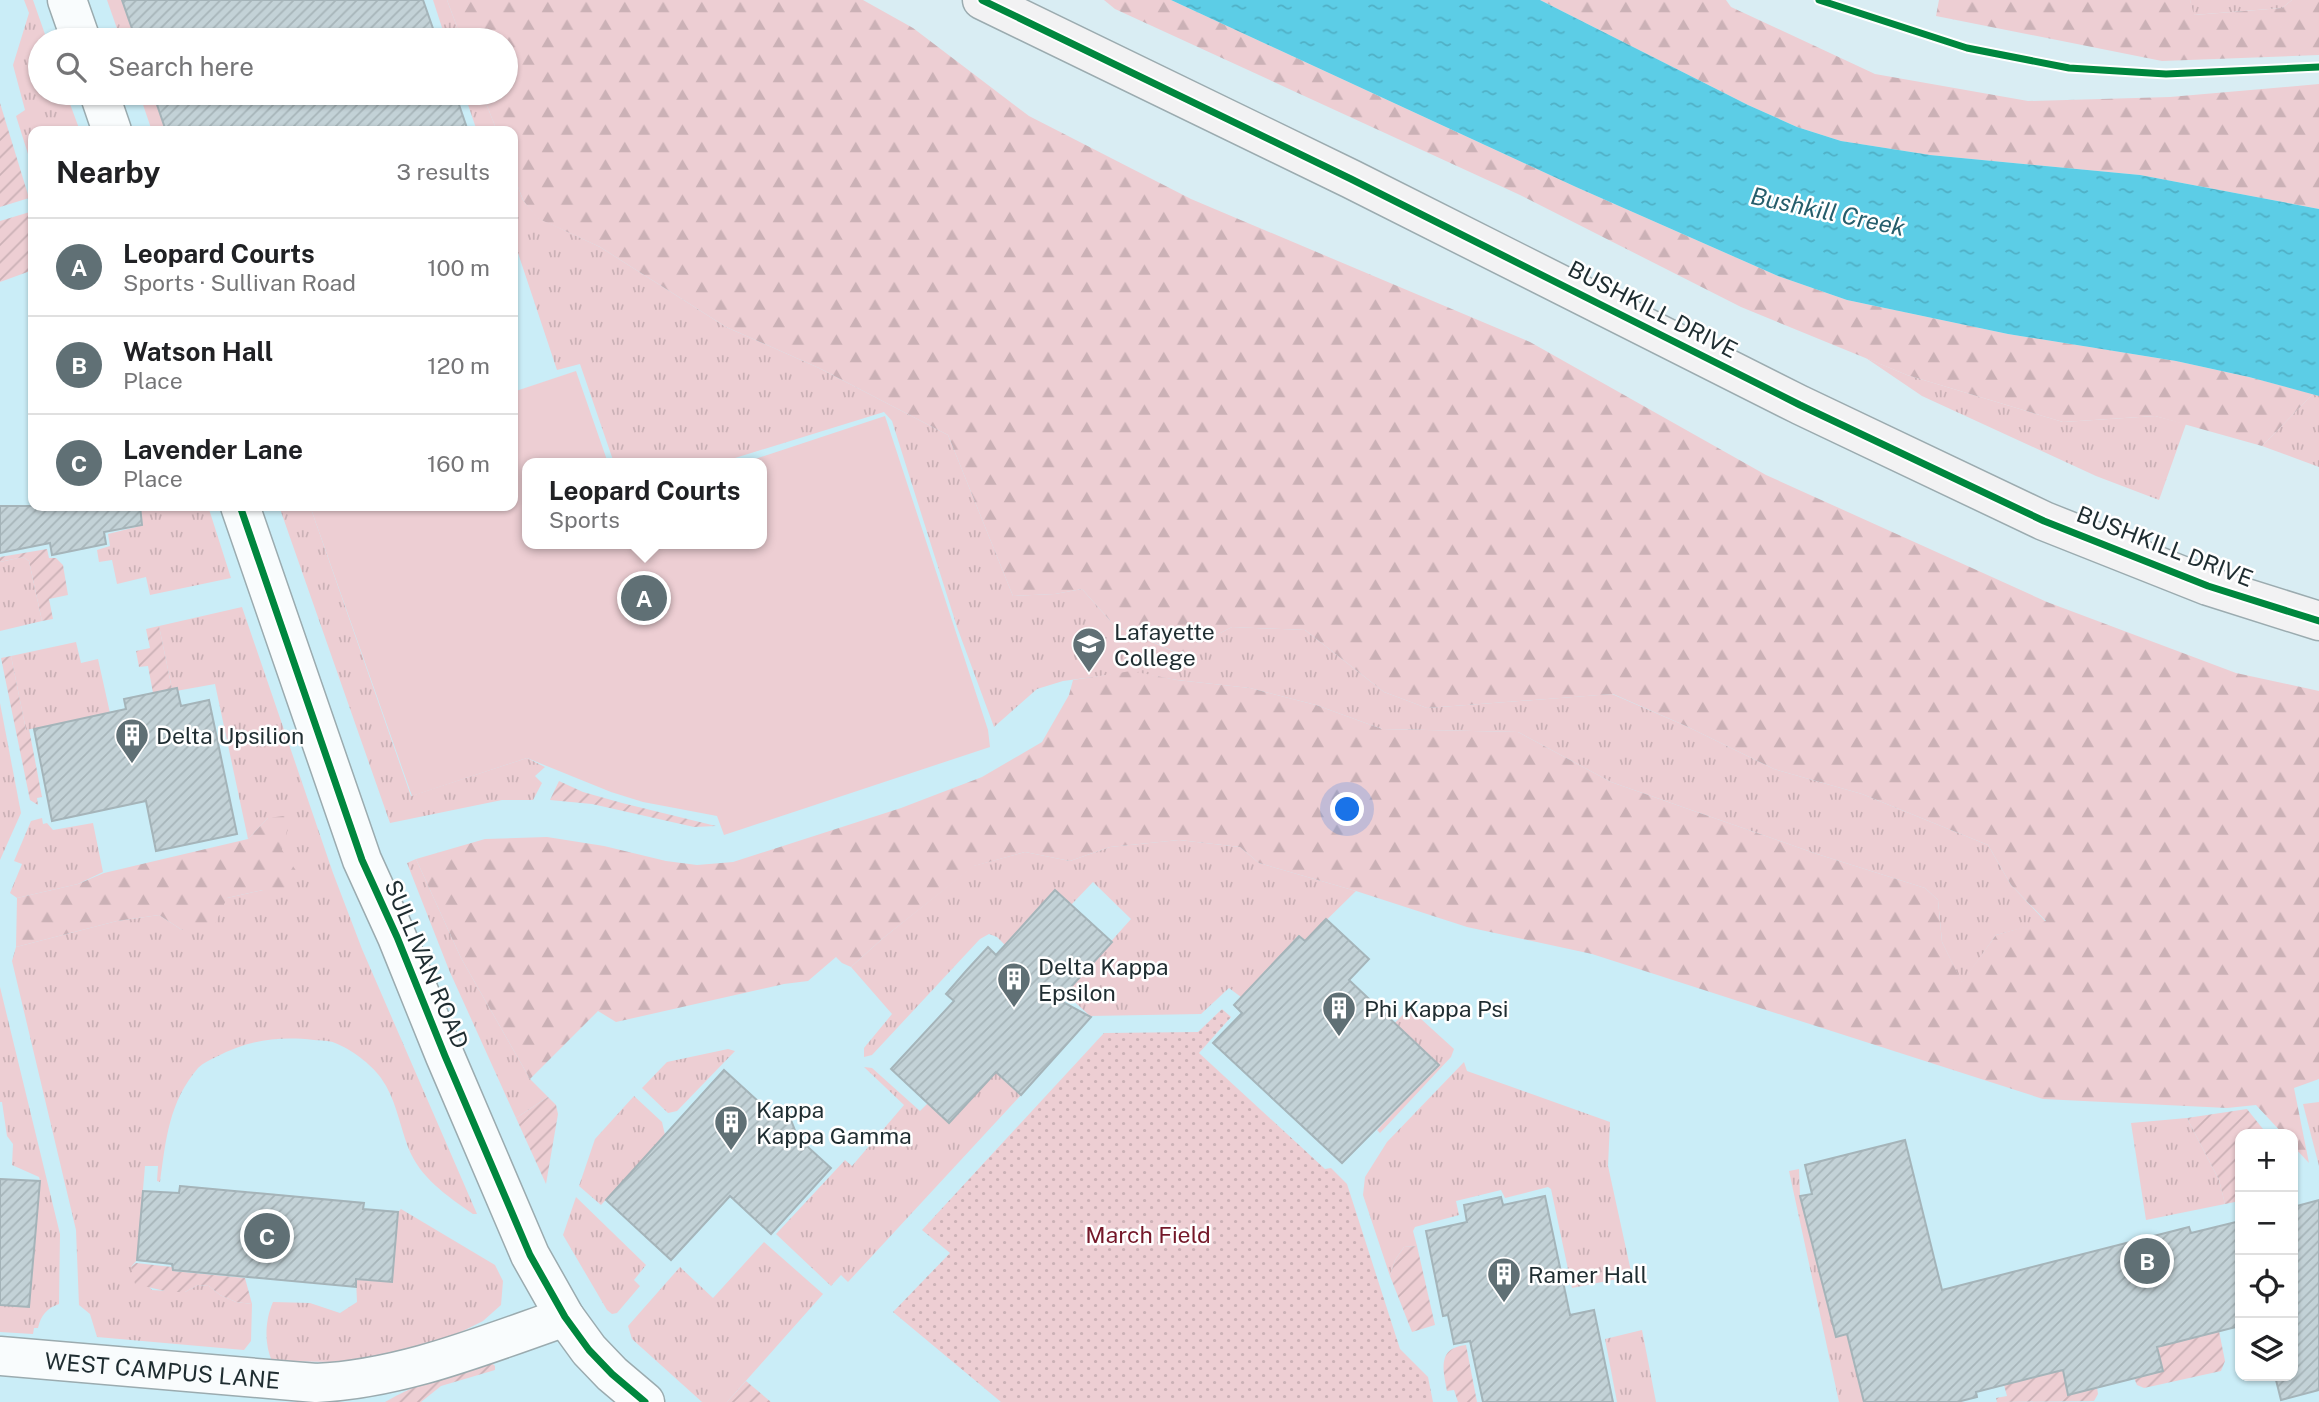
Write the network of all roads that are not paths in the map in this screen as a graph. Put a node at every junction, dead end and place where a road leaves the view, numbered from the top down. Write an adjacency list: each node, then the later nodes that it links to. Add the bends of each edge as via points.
1 (67, 0): 3 (street)
2 (982, 0): 7 (street, BUSHKILL DRIVE, via 2044,521 2208,586)
3 (76, 28)
4 (103, 105): 5 (street)
5 (110, 126)
6 (242, 511): 8 (street, SULLIVAN ROAD, via 362,860 530,1255)
7 (2319, 621)
8 (565, 1317): 9 (street, WEST CAMPUS LANE, via 429,1364 352,1381 316,1383); 10 (street, SULLIVAN ROAD, via 599,1362)
9 (0, 1356)
10 (645, 1402)

